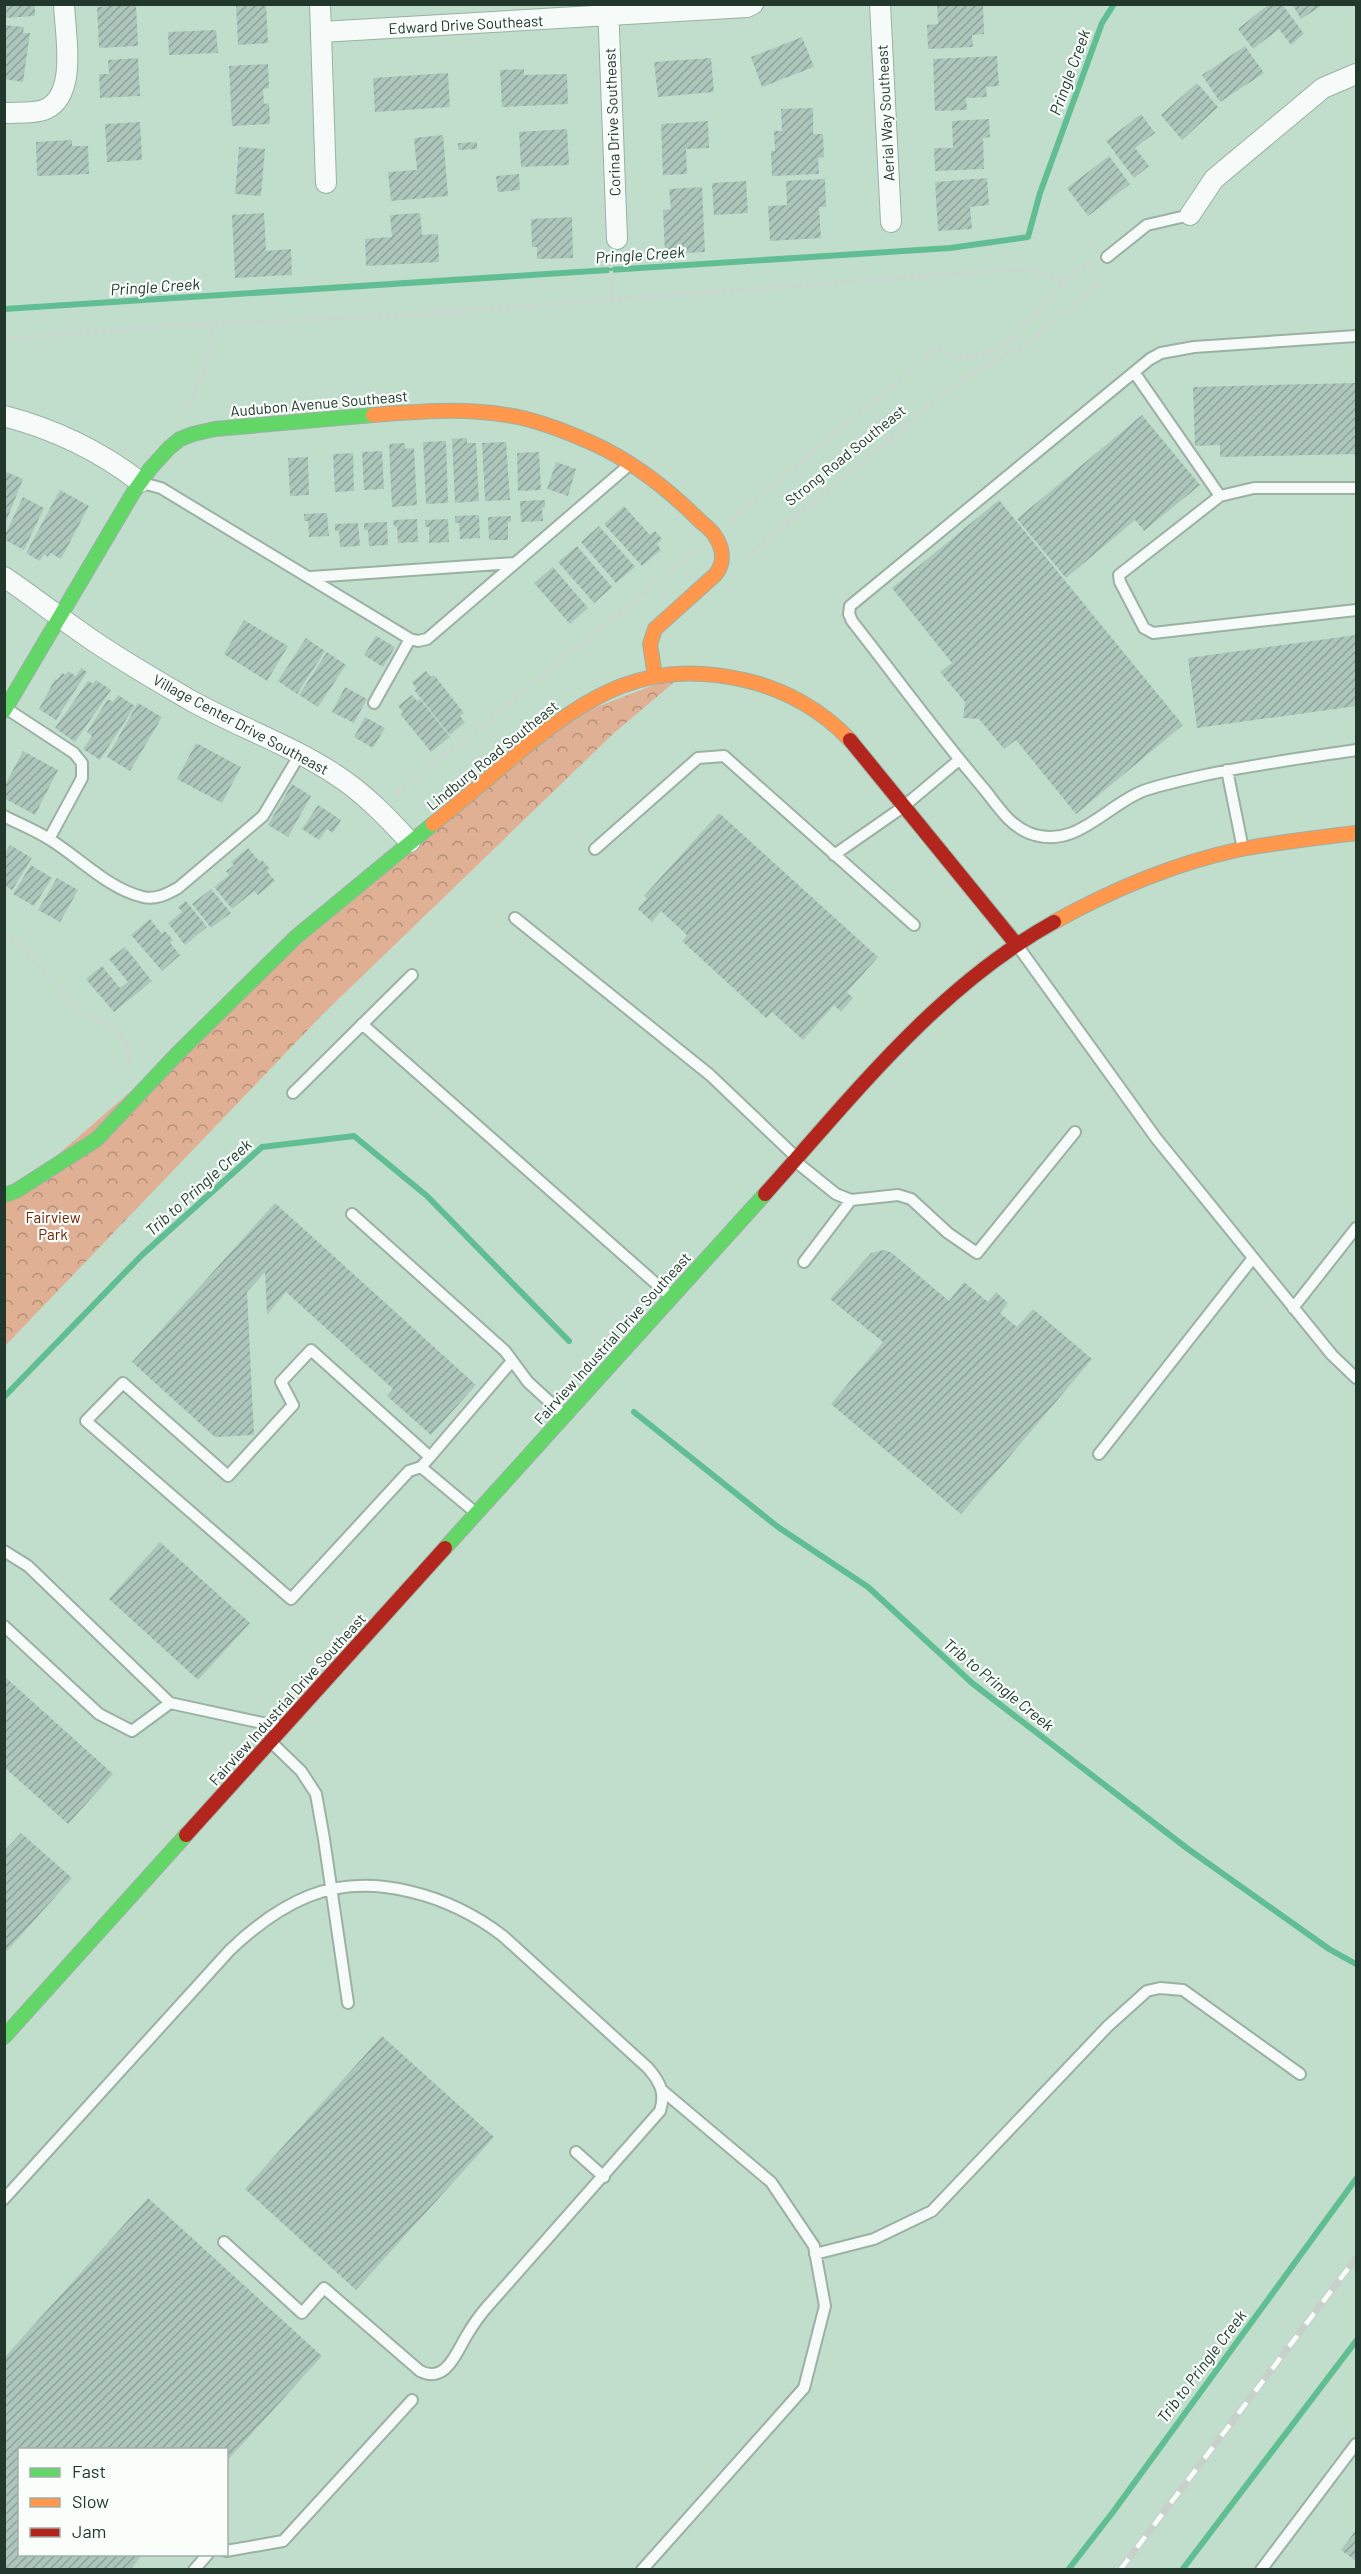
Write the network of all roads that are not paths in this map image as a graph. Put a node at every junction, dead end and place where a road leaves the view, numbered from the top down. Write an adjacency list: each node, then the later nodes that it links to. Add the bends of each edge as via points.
1 (64, 4): 8 (street, via 64,91 55,104 44,110)
2 (320, 4): 6 (street)
3 (753, 4): 5 (street, Edward Drive Southeast)
4 (880, 4): 11 (street, Aerial Way Southeast)
5 (608, 10): 6 (street, Edward Drive Southeast); 12 (street, Corina Drive Southeast)
6 (321, 32): 9 (street)
7 (1356, 74): 10 (street, via 1323,88 1214,179)
8 (4, 113)
9 (326, 183)
10 (1190, 215): 13 (lane, via 1147,225)
11 (891, 222)
12 (617, 239)
13 (1107, 257)
14 (1356, 336): 15 (lane, via 1194,347 1161,353)
15 (1134, 372): 20 (lane); 32 (lane, via 850,606 852,621)
16 (4, 416): 18 (street, via 78,444)
17 (630, 464): 18 (street, Audubon Avenue Southeast, via 544,423 483,410 448,409 197,432 171,447); 21 (lane); 27 (street, Audubon Avenue Southeast, via 667,489 715,535 721,551 715,578 657,625 651,643)
18 (140, 482): 22 (lane, via 161,488); 25 (street, Audubon Avenue Southeast)
19 (1356, 488): 20 (lane, via 1254,488)
20 (1220, 496): 24 (lane, via 1119,575 1148,631)
21 (514, 563): 22 (lane); 26 (lane, via 427,639)
22 (311, 577): 26 (lane)
23 (4, 578): 25 (street, Village Center Drive Southeast)
24 (1356, 610)
25 (58, 615): 29 (street, Audubon Avenue Southeast); 31 (street, Village Center Drive Southeast, via 193,702)
26 (410, 639): 28 (lane)
27 (655, 676): 34 (street, Lindburg Road Southeast, via 733,676 782,691 838,729); 38 (street, Lindburg Road Southeast, via 608,690 574,709)
28 (374, 703)
29 (5, 709): 37 (lane, via 74,753 82,763 82,778)
30 (1356, 750): 33 (lane)
31 (300, 754): 37 (lane, via 263,816 166,895 144,897 134,893); 38 (street, Village Center Drive Southeast, via 357,790)
32 (959, 760): 33 (lane, via 1015,826 1045,836 1061,836 1092,825 1143,791); 34 (lane)
33 (1227, 770): 40 (lane)
34 (903, 807): 41 (lane); 44 (street, Lindburg Road Southeast)
35 (4, 816): 37 (lane)
36 (1356, 833): 40 (street, Fairview Industrial Drive Southeast)
37 (49, 839)
38 (410, 842): 50 (street, Lindburg Road Southeast, via 255,975 97,1139)
39 (595, 849): 41 (lane, via 698,758 724,756)
40 (1243, 849): 44 (street, Fairview Industrial Drive Southeast, via 1131,885)
41 (834, 855): 43 (lane)
42 (514, 918): 49 (lane, via 710,1076)
43 (914, 925)
44 (1017, 945): 49 (street, Fairview Industrial Drive Southeast, via 932,1013); 54 (lane, via 1156,1138)
45 (412, 975): 46 (lane)
46 (362, 1024): 47 (lane); 56 (lane)
47 (293, 1093)
48 (1075, 1132): 51 (lane, via 977,1253 911,1199 898,1196)
49 (796, 1159): 51 (lane, via 836,1194); 56 (street, Fairview Industrial Drive Southeast)
50 (4, 1195)
51 (851, 1200): 55 (lane)
52 (352, 1214): 58 (lane)
53 (1356, 1228): 57 (lane)
54 (1253, 1258): 57 (lane); 61 (lane)
55 (804, 1262)
56 (672, 1297): 60 (street, Fairview Industrial Drive Southeast)
57 (1293, 1308): 59 (lane)
58 (512, 1361): 60 (lane, via 528,1382); 62 (lane)
59 (1356, 1378)
60 (564, 1415): 64 (street, Fairview Industrial Drive Southeast)
61 (1099, 1454)
62 (430, 1457): 63 (lane); 63 (lane, via 311,1350 281,1382 293,1405 228,1476 123,1383 86,1421 291,1599 409,1471)
63 (421, 1467): 64 (lane)
64 (476, 1514): 68 (street, Fairview Industrial Drive Southeast)
65 (4, 1551): 67 (lane, via 28,1566)
66 (4, 1626): 67 (lane, via 99,1714 132,1731)
67 (170, 1703): 68 (lane)
68 (284, 1728): 69 (street, Fairview Industrial Drive Southeast)
69 (271, 1742): 70 (lane, via 301,1771 316,1794); 72 (street, Fairview Industrial Drive Southeast)
70 (332, 1890): 71 (lane); 74 (lane, via 373,1888 406,1892 439,1899 478,1919 503,1936 648,2068); 77 (lane, via 291,1904 259,1924 230,1950)
71 (348, 2003)
72 (4, 2037)
73 (1300, 2074): 79 (lane, via 1183,1990 1147,1991 1108,2026 932,2211 874,2239)
74 (663, 2091): 76 (lane, via 660,2111); 79 (lane, via 771,2182 814,2246)
75 (576, 2152): 76 (lane)
76 (604, 2177): 78 (lane, via 486,2307 453,2362 435,2374 420,2371 324,2288 302,2313)
77 (4, 2199)
78 (224, 2242)
79 (815, 2254): 85 (lane, via 825,2306 804,2388)
80 (412, 2400): 82 (lane, via 283,2541)
81 (1356, 2444): 86 (lane)
82 (228, 2551)
83 (206, 2556): 84 (lane)
84 (194, 2570)
85 (642, 2570)
86 (1261, 2570)

